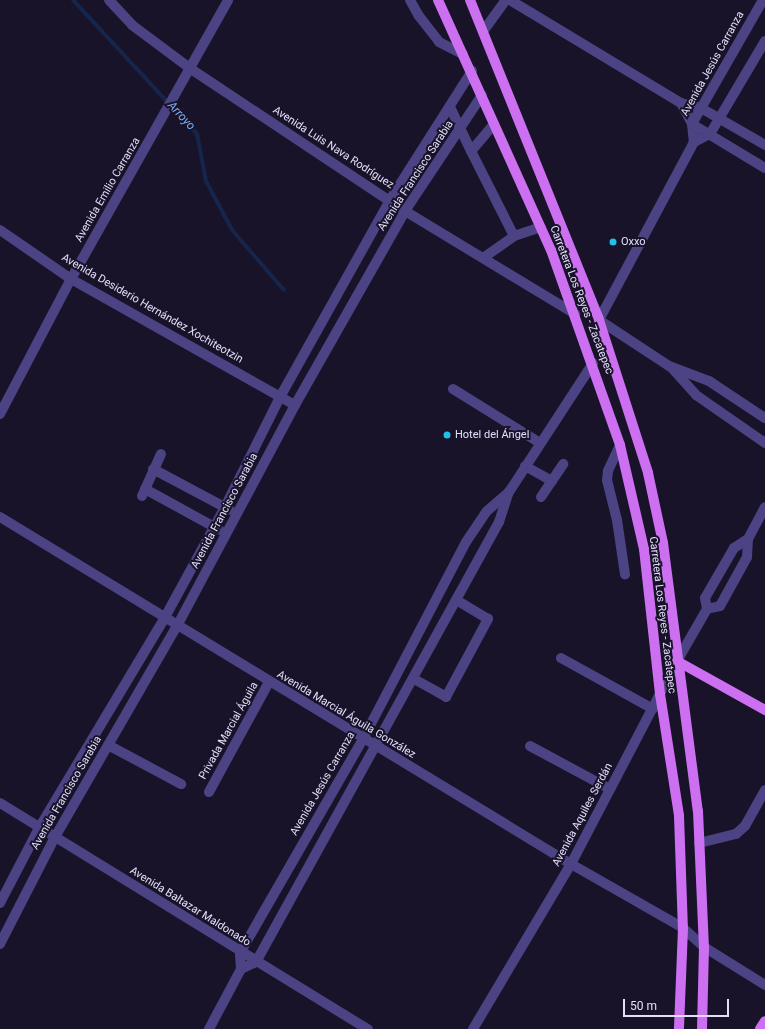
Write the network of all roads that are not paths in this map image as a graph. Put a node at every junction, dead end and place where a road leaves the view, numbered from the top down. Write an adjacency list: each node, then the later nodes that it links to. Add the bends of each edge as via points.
1 (109, 0): 12 (street, Avenida Luis Nava Rodríguez, via 132,25)
2 (228, 0): 12 (street, Avenida Emilio Carranza)
3 (410, 0): 11 (street, via 439,42)
4 (438, 0): 11 (main road, Carretera Los Reyes - Zacatepec)
5 (470, 0): 9 (main road, Carretera Los Reyes - Zacatepec)
6 (506, 0): 9 (street)
7 (510, 0): 15 (street)
8 (763, 0): 17 (street, Avenida Jesús Carranza)
9 (484, 30): 36 (main road, Carretera Los Reyes - Zacatepec)
10 (765, 41): 18 (street)
11 (464, 54): 13 (main road, Carretera Los Reyes - Zacatepec)
12 (191, 69): 28 (street, Avenida Luis Nava Rodríguez); 34 (street, Avenida Emilio Carranza)
13 (472, 71): 14 (main road, Carretera Los Reyes - Zacatepec); 16 (street, Avenida Francisco Sarabia)
14 (482, 95): 19 (main road, Carretera Los Reyes - Zacatepec); 21 (street, Avenida Francisco Sarabia)
15 (681, 103): 17 (street); 20 (street)
16 (450, 107): 21 (street); 28 (street, Avenida Francisco Sarabia)
17 (701, 108): 18 (street); 20 (street, Avenida Jesús Carranza)
18 (720, 118): 22 (street); 24 (street)
19 (494, 124): 25 (street); 30 (main road, Carretera Los Reyes - Zacatepec)
20 (692, 124): 22 (street); 23 (street, Avenida Jesús Carranza)
21 (461, 130): 25 (street); 29 (street, Avenida Francisco Sarabia)
22 (710, 134): 23 (street); 27 (street)
23 (694, 142): 36 (street)
24 (765, 145)
25 (471, 152): 32 (street)
26 (765, 156): 27 (street)
27 (762, 167)
28 (390, 200): 29 (street, Avenida Luis Nava Rodríguez); 40 (street, Avenida Francisco Sarabia)
29 (405, 211): 33 (street, Avenida Luis Nava Rodríguez); 41 (street, Avenida Francisco Sarabia)
30 (541, 227): 32 (street); 35 (main road, Carretera Los Reyes - Zacatepec)
31 (0, 230): 34 (street, Avenida Desiderio Hernández Xochiteotzin)
32 (514, 236): 33 (street)
33 (483, 258): 35 (street, Avenida Luis Nava Rodríguez)
34 (71, 279): 40 (street, Avenida Desiderio Hernández Xochiteotzin); 42 (street, Avenida Emilio Carranza)
35 (575, 314): 37 (main road, Carretera Los Reyes - Zacatepec)
36 (599, 320): 38 (street); 67 (main road, Carretera Los Reyes - Zacatepec, via 648,473 663,543)
37 (593, 363): 44 (street, Avenida Jesús Carranza); 46 (main road, Carretera Los Reyes - Zacatepec)
38 (670, 366): 43 (street, via 709,381); 45 (street, via 696,395)
39 (453, 389): 44 (street)
40 (280, 397): 41 (street, Avenida Desiderio Hernández Xochiteotzin); 54 (street, Avenida Francisco Sarabia)
41 (295, 405): 56 (street, Avenida Francisco Sarabia)
42 (0, 414)
43 (765, 418)
44 (540, 443): 49 (street, Avenida Jesús Carranza)
45 (765, 443)
46 (620, 445): 61 (street, via 608,471 607,480 619,534); 70 (main road, Carretera Los Reyes - Zacatepec, via 644,549)
47 (160, 454): 50 (street)
48 (563, 464): 51 (street)
49 (525, 466): 51 (street); 52 (street, Avenida Jesús Carranza)
50 (153, 470): 54 (street); 58 (street, via 143,492)
51 (552, 481): 53 (street)
52 (509, 492): 62 (street, Avenida Jesús Carranza, via 499,522); 73 (street, Avenida Jesús Carranza, via 487,511 466,542)
53 (542, 497)
54 (225, 507): 56 (street); 58 (street, Avenida Francisco Sarabia)
55 (765, 507): 60 (street, Avenida Aquiles Serdán)
56 (237, 514): 59 (street, Avenida Francisco Sarabia)
57 (0, 517): 64 (street, Avenida Marcial Águila González)
58 (214, 526): 59 (street); 64 (street, Avenida Francisco Sarabia)
59 (226, 534): 65 (street, Avenida Francisco Sarabia)
60 (748, 539): 63 (street, Avenida Aquiles Serdán, via 734,548 705,598); 63 (street, Avenida Aquiles Serdán, via 748,557 720,606)
61 (624, 574)
62 (456, 600): 68 (street, Avenida Jesús Carranza); 68 (street, via 488,619 450,691 446,697)
63 (707, 609): 67 (street, Avenida Aquiles Serdán)
64 (164, 619): 65 (street, Avenida Marcial Águila González); 83 (street, Avenida Francisco Sarabia)
65 (177, 626): 69 (street, Avenida Marcial Águila González); 74 (street, Avenida Francisco Sarabia)
66 (561, 658): 71 (street)
67 (677, 661): 70 (street, Avenida Aquiles Serdán); 72 (main road); 85 (main road, Carretera Los Reyes - Zacatepec, via 698,811)
68 (414, 679): 76 (street, Avenida Jesús Carranza)
69 (269, 682): 73 (street, Avenida Marcial Águila González); 80 (street, Privada Marcial Águila)
70 (660, 694): 71 (street, Avenida Aquiles Serdán); 88 (main road, Carretera Los Reyes - Zacatepec, via 679,816)
71 (653, 709): 78 (street, Avenida Aquiles Serdán)
72 (765, 710)
73 (363, 739): 76 (street, Avenida Marcial Águila González); 91 (street, Avenida Jesús Carranza)
74 (108, 745): 77 (street); 84 (street, Avenida Francisco Sarabia)
75 (530, 746): 78 (street)
76 (377, 747): 86 (street, Avenida Marcial Águila González); 92 (street, Avenida Jesús Carranza)
77 (181, 784)
78 (610, 789): 86 (street, Avenida Aquiles Serdán)
79 (765, 790): 82 (street)
80 (210, 792)
81 (0, 803): 83 (street, Avenida Baltazar Maldonado)
82 (762, 803): 85 (street, via 736,834)
83 (40, 828): 84 (street, Avenida Baltazar Maldonado); 87 (street, Avenida Francisco Sarabia)
84 (55, 837): 89 (street, Avenida Francisco Sarabia); 91 (street, Avenida Baltazar Maldonado)
85 (699, 843): 90 (main road, Carretera Los Reyes - Zacatepec)
86 (571, 864): 88 (street, Avenida Marcial Águila González); 99 (street, Avenida Aquiles Serdán)
87 (0, 903)
88 (683, 928): 90 (street, Avenida Marcial Águila González); 100 (main road, Carretera Los Reyes - Zacatepec)
89 (0, 944)
90 (704, 946): 95 (street); 101 (main road, Carretera Los Reyes - Zacatepec)
91 (240, 953): 92 (street, Avenida Baltazar Maldonado); 93 (street)
92 (256, 962): 93 (street); 98 (street, Avenida Baltazar Maldonado)
93 (241, 969): 97 (street)
94 (765, 972): 95 (street)
95 (762, 984)
96 (765, 1021): 102 (main road)
97 (210, 1029)
98 (368, 1029)
99 (473, 1029)
100 (679, 1029)
101 (702, 1029)
102 (760, 1029)

